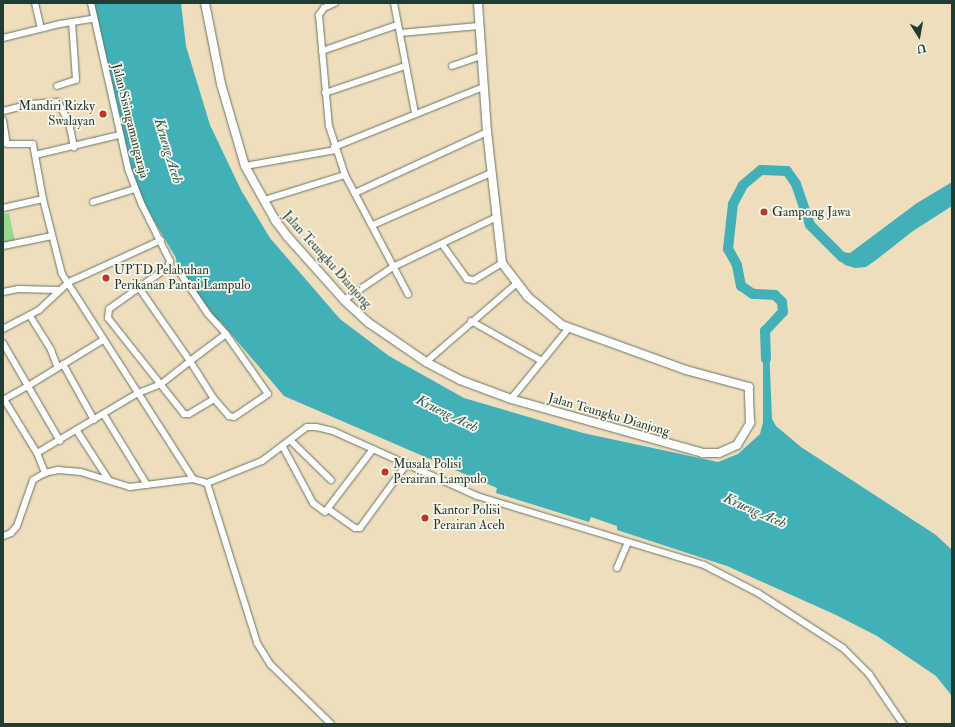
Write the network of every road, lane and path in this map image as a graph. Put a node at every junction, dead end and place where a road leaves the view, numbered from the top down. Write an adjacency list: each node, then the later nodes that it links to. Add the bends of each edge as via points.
1 (35, 3): 11 (street)
2 (91, 3): 7 (street, Jalan Sisingamangaraja)
3 (205, 3): 29 (street, Jalan Teungku Dianjong, via 221,84)
4 (335, 3): 14 (street, via 324,8 319,15)
5 (394, 3): 9 (street)
6 (478, 3): 10 (street)
7 (93, 19): 8 (street); 25 (street, Jalan Sisingamangaraja)
8 (72, 22): 11 (street); 18 (street, via 76,80)
9 (397, 25): 12 (street); 14 (street)
10 (479, 26): 12 (street); 15 (street)
11 (41, 28): 13 (street)
12 (400, 33): 16 (street)
13 (3, 38)
14 (322, 51): 20 (street)
15 (481, 56): 17 (street); 19 (street)
16 (405, 66): 20 (street); 22 (street)
17 (452, 66)
18 (57, 86)
19 (483, 87): 22 (street); 24 (street)
20 (324, 93): 27 (street)
21 (3, 111): 26 (street, via 31,104 58,102 69,123)
22 (415, 113): 27 (street)
23 (3, 120): 28 (street, via 7,144 32,143)
24 (487, 132): 30 (street); 33 (street)
25 (119, 135): 26 (street); 32 (street, Jalan Sisingamangaraja)
26 (74, 147): 28 (street)
27 (335, 148): 29 (street); 31 (street)
28 (35, 155): 34 (street)
29 (245, 166): 35 (street, Jalan Teungku Dianjong)
30 (491, 173): 38 (street); 39 (street)
31 (345, 175): 33 (street); 35 (street)
32 (135, 189): 36 (street); 41 (street, Jalan Sisingamangaraja)
33 (355, 193): 39 (street)
34 (43, 199): 37 (street); 40 (street)
35 (264, 200): 53 (street, Jalan Teungku Dianjong, via 287,236)
36 (93, 202)
37 (3, 208)
38 (495, 218): 42 (street); 44 (street)
39 (373, 225): 45 (street)
40 (52, 236): 43 (street); 47 (street, via 62,274)
41 (161, 240): 47 (street); 49 (street, Jalan Sisingamangaraja, via 169,256 169,265)
42 (442, 244): 44 (street, via 467,279 474,280); 45 (street)
43 (3, 246)
44 (502, 263): 48 (street)
45 (393, 267): 52 (street); 53 (street)
46 (178, 270): 58 (street, via 208,314)
47 (69, 282): 50 (street); 59 (street)
48 (516, 284): 55 (street); 56 (street, via 554,320)
49 (139, 288): 61 (street); 65 (street, via 109,309 108,318)
50 (58, 290): 51 (street, via 18,289); 54 (street)
51 (3, 292)
52 (408, 294)
53 (344, 300): 62 (street, Jalan Teungku Dianjong, via 380,332)
54 (30, 316): 57 (street); 64 (street)
55 (472, 321): 62 (street); 63 (street)
56 (569, 328): 63 (street); 69 (street, Jalan Teungku Dianjong, via 686,370 749,387 751,413 743,438 729,450 711,454)
57 (3, 330)
58 (226, 334): 61 (street); 68 (street, via 268,392 232,418)
59 (103, 340): 64 (street); 67 (street)
60 (3, 343): 66 (street)
61 (190, 361): 65 (street); 68 (street)
62 (426, 362): 69 (street, Jalan Teungku Dianjong, via 474,386)
63 (542, 362): 69 (street)
64 (60, 365): 66 (street); 72 (street)
65 (161, 384): 67 (street); 68 (street, via 186,415)
66 (28, 386): 70 (street); 74 (street)
67 (138, 393): 71 (street); 82 (street)
68 (214, 399)
69 (511, 399)
70 (4, 400): 78 (street)
71 (104, 415): 72 (street); 85 (street)
72 (94, 420): 73 (street)
73 (78, 431): 74 (street); 81 (street)
74 (60, 440): 78 (street)
75 (291, 440): 76 (street); 77 (street, via 304,428 313,426 333,431); 83 (street)
76 (283, 447): 84 (street, via 262,461); 86 (street, via 313,503 324,512)
77 (373, 449): 79 (street); 86 (street)
78 (37, 453): 80 (street)
79 (406, 465): 86 (street, via 360,528 355,528); 88 (street, via 477,496)
80 (45, 473): 81 (street, via 58,470 81,472); 87 (street, via 33,480 17,526 11,533)
81 (108, 479): 85 (street, via 122,486)
82 (193, 479): 84 (street); 85 (street)
83 (331, 480)
84 (207, 483): 90 (street, via 257,643 271,665)
85 (147, 486)
86 (328, 508)
87 (3, 536)
88 (628, 542): 89 (street); 91 (street, via 704,564 758,593 828,637 863,666)
89 (617, 568)
90 (331, 724)
91 (903, 724)

